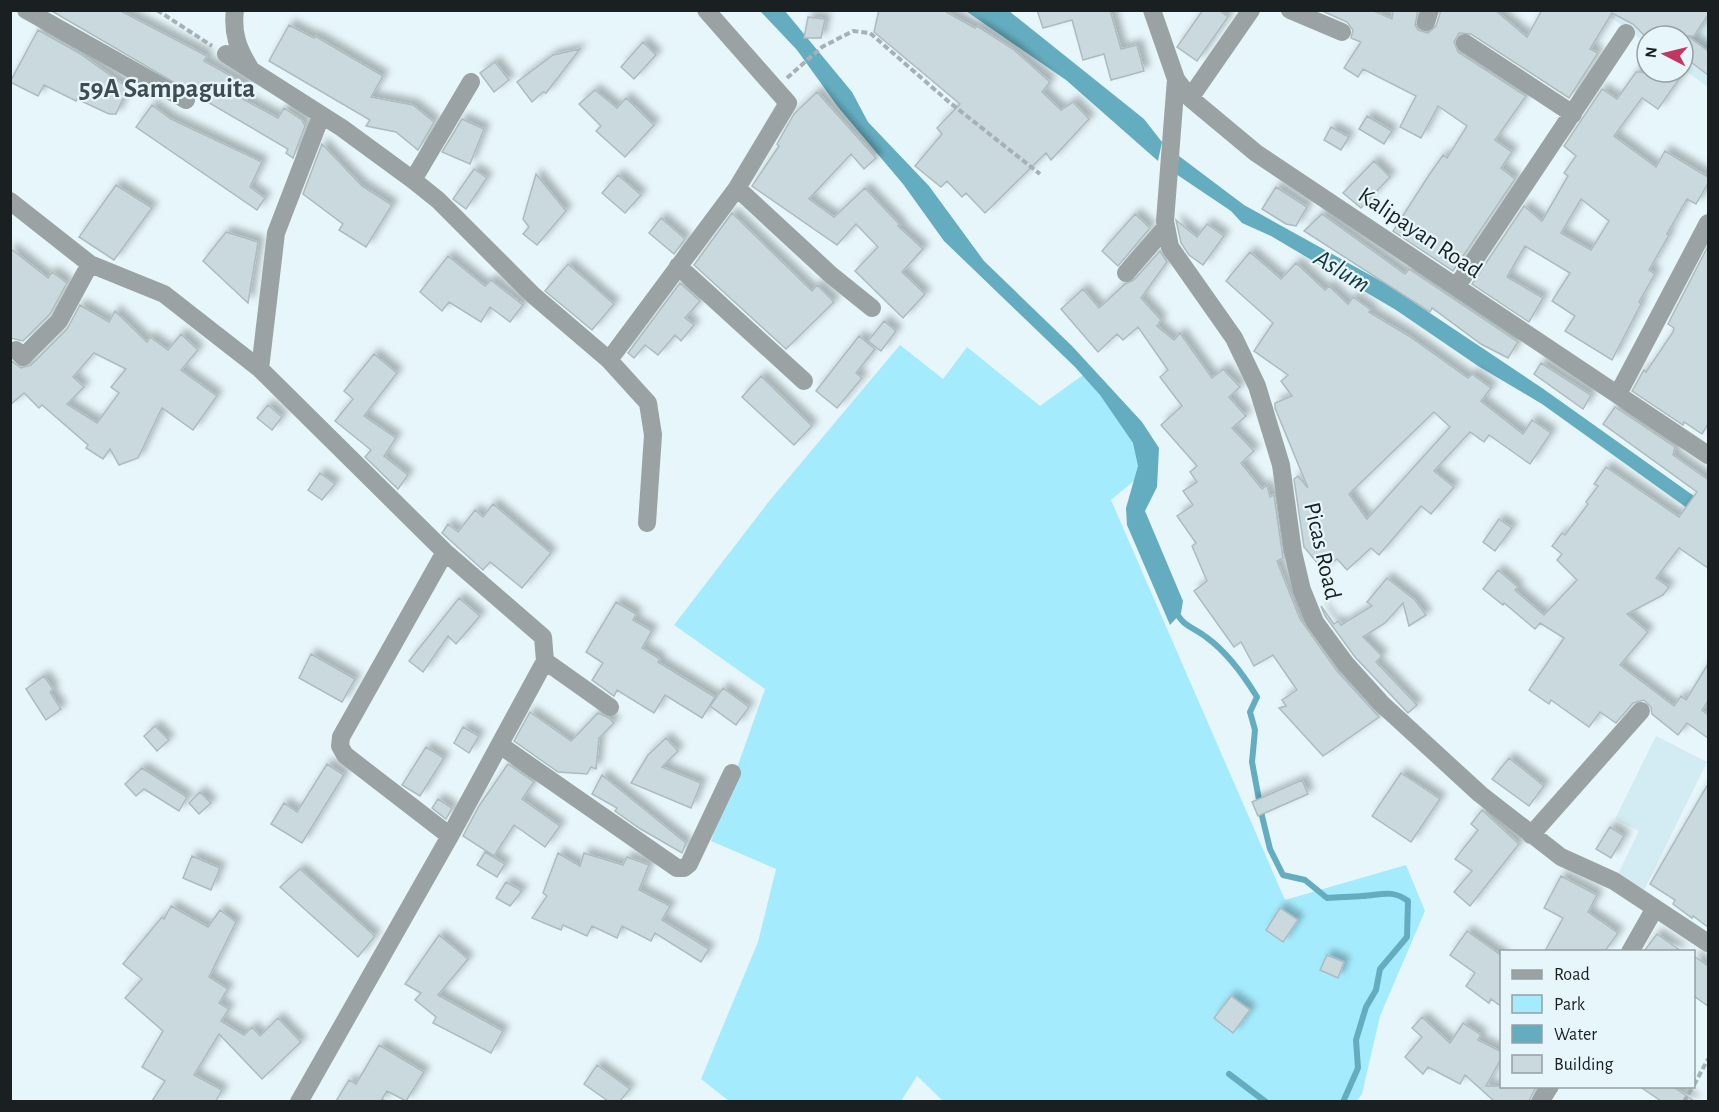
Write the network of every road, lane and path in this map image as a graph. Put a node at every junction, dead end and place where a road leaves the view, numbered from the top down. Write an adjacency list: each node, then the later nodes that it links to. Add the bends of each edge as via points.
1 (26, 10): 17 (street)
2 (157, 10): 11 (path)
3 (235, 10): 13 (street, via 239,50)
4 (706, 10): 22 (street, via 788,103)
5 (1152, 10): 14 (street, Kalipayan Road)
6 (1251, 10): 16 (street)
7 (1290, 10): 8 (street)
8 (1342, 32)
9 (1626, 33): 18 (street)
10 (1465, 43): 18 (street)
11 (226, 54): 13 (street)
12 (802, 65): 20 (path, via 822,47 853,31 870,33)
13 (253, 71): 19 (street)
14 (1176, 79): 16 (street, Kalipayan Road); 25 (street, Picas Road)
15 (471, 82): 21 (street)
16 (1190, 98): 29 (street, Kalipayan Road, via 1256,153)
17 (186, 100)
18 (1573, 114): 29 (street)
19 (321, 116): 21 (street); 33 (street, via 276,233)
20 (1040, 174)
21 (413, 180): 32 (street, via 533,295)
22 (737, 188): 27 (street); 30 (street)
23 (10, 201): 26 (street)
24 (1708, 223): 35 (street)
25 (1166, 227): 28 (street); 44 (street, Picas Road, via 1170,246 1234,338 1257,386 1281,465 1302,590 1316,622 1346,664 1383,705)
26 (90, 264): 31 (street, via 59,321 23,357); 33 (street, via 164,294)
27 (678, 266): 32 (street); 34 (street)
28 (1126, 273)
29 (1457, 286): 35 (street, Kalipayan Road)
30 (872, 308)
31 (16, 350)
32 (609, 360): 37 (street, via 648,403 653,435)
33 (260, 369): 38 (street)
34 (804, 381)
35 (1618, 394): 36 (street, Kalipayan Road)
36 (1708, 455)
37 (647, 523)
38 (445, 552): 39 (street, via 543,637); 45 (street, via 341,736 340,747 345,755)
39 (545, 661): 40 (street); 42 (street)
40 (610, 707)
41 (1641, 711): 44 (street)
42 (501, 745): 43 (street, via 677,868 689,864); 45 (street)
43 (732, 773)
44 (1531, 835): 46 (street, Picas Road, via 1561,857 1614,881)
45 (450, 836): 53 (street)
46 (1655, 908): 47 (street, Picas Road); 48 (street)
47 (1708, 944)
48 (1631, 950)
49 (1708, 1059): 50 (path)
50 (1695, 1082)
51 (1549, 1088): 54 (street)
52 (1692, 1088): 55 (path)
53 (299, 1101)
54 (1540, 1101)
55 (1684, 1101)

